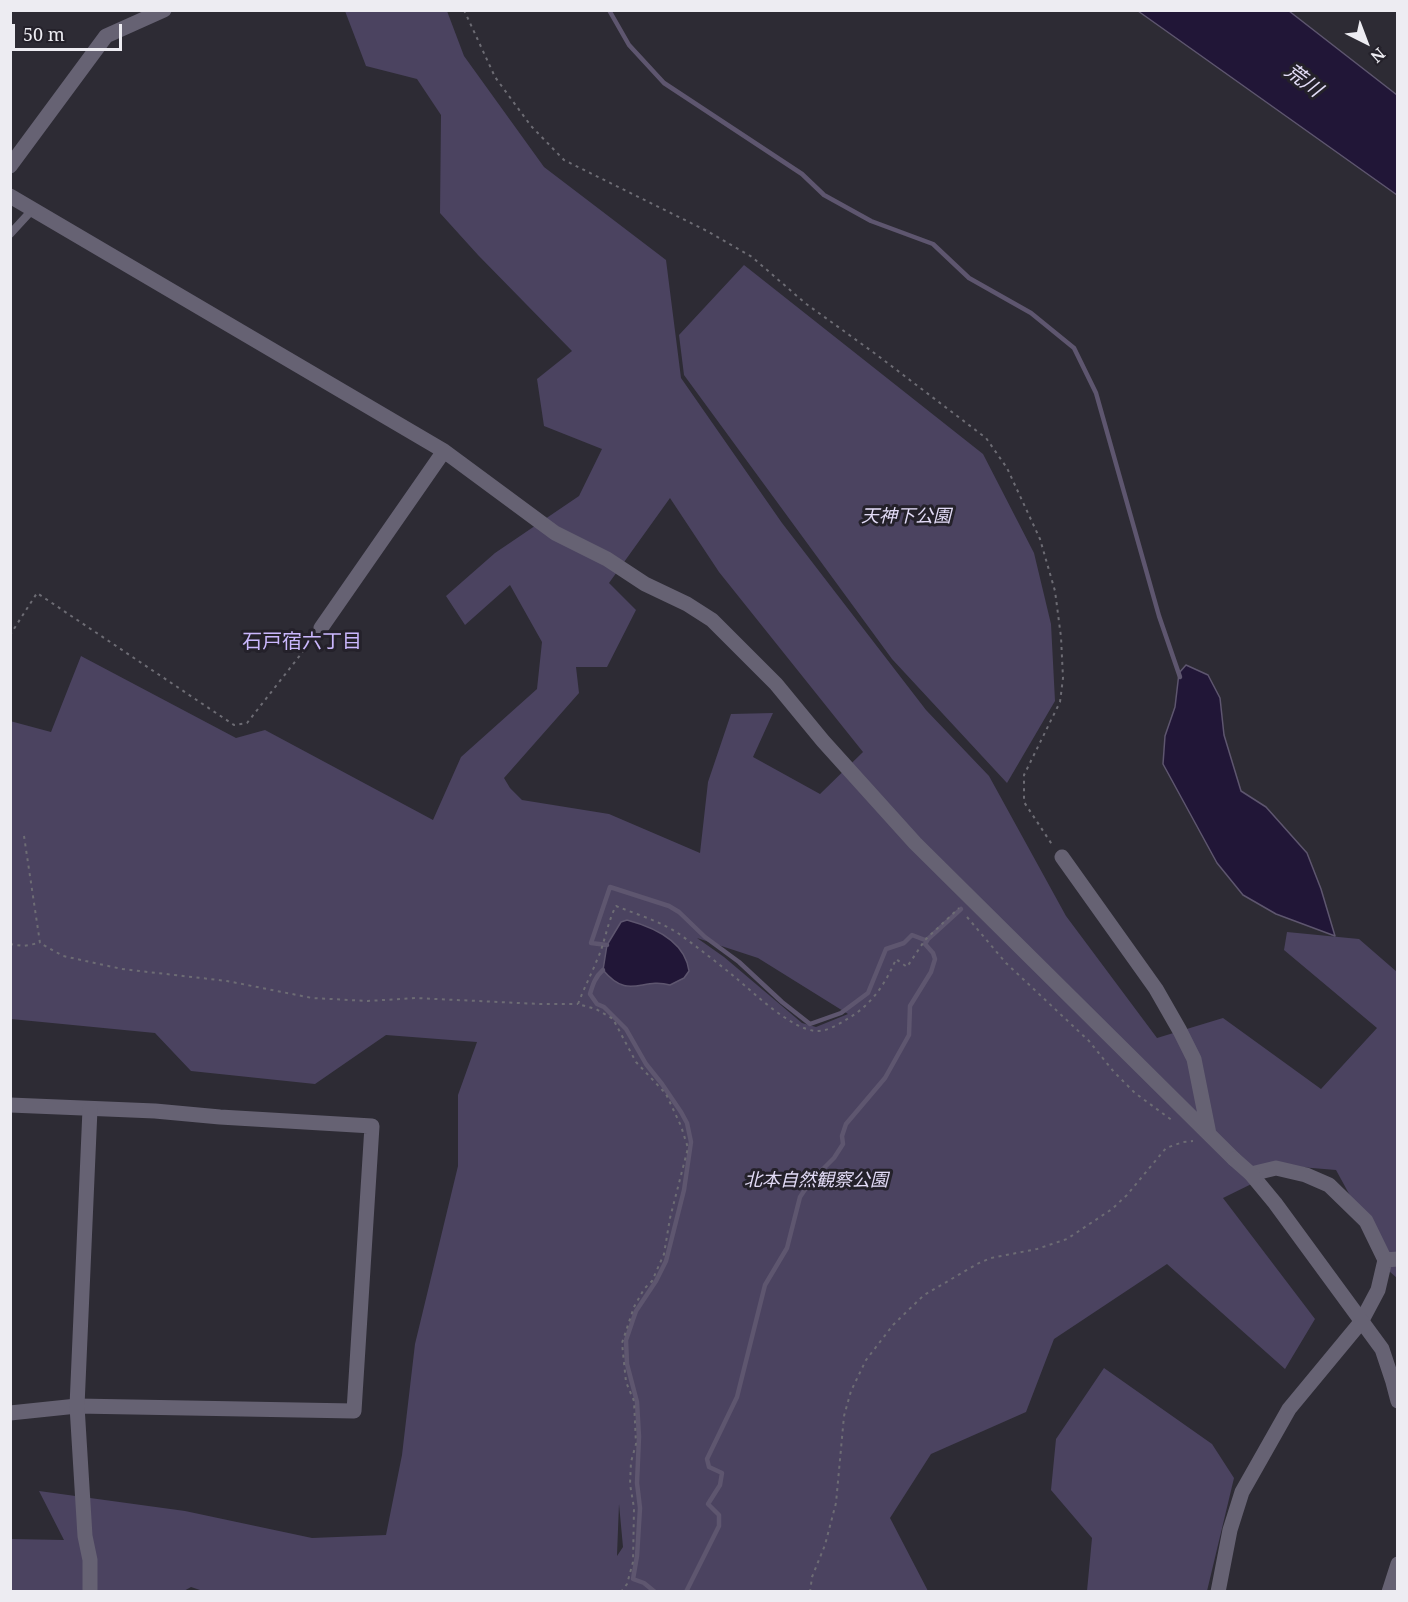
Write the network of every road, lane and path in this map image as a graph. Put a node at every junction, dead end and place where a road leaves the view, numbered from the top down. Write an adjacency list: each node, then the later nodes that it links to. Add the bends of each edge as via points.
1 (464, 10): 11 (path, via 495,77 531,126 564,160 752,257 805,303 986,438 1007,468 1040,539 1055,591 1063,678 1060,702 1024,775 1024,802)
2 (158, 12): 3 (street, via 106,36)
3 (10, 166)
4 (10, 195): 5 (street)
5 (33, 209): 6 (lane); 7 (street)
6 (10, 234)
7 (444, 451): 8 (street); 20 (street, via 555,533 711,620 776,684 915,843)
8 (321, 628): 9 (path, via 247,723 234,725 37,593)
9 (10, 634)
10 (24, 836): 14 (path)
11 (1062, 857): 20 (street, via 1156,990 1180,1031 1194,1059)
12 (961, 909): 16 (path, via 925,940 907,967 896,959 873,1000 841,1022 815,1031 780,1014 679,934 616,906)
13 (967, 917): 19 (path, via 1006,963 1089,1041 1128,1086)
14 (40, 943): 15 (path); 16 (path, via 63,956 122,969 227,981 312,998)
15 (10, 944)
16 (578, 1004): 30 (path, via 613,1018 636,1062 666,1094 688,1148 664,1254 634,1307 622,1343 626,1382 634,1401 636,1444 630,1484 634,1508 633,1562)
17 (10, 1105): 18 (street)
18 (90, 1109): 26 (street); 26 (street, via 372,1126 354,1411)
19 (1180, 1126)
20 (1209, 1134): 22 (street)
21 (1194, 1141): 31 (path, via 1166,1148 1112,1209 1067,1239 979,1263 924,1295 893,1325 866,1360 851,1391 844,1416 836,1503)
22 (1251, 1174): 23 (street, via 1276,1168 1329,1185 1366,1221); 24 (street)
23 (1391, 1259): 24 (street)
24 (1361, 1322): 25 (street, via 1382,1349); 32 (street, via 1289,1409 1242,1492)
25 (1398, 1401)
26 (77, 1406): 27 (street); 29 (street)
27 (10, 1413)
28 (1398, 1564): 33 (street)
29 (90, 1592)
30 (621, 1592)
31 (810, 1592)
32 (1218, 1592)
33 (1389, 1592)

